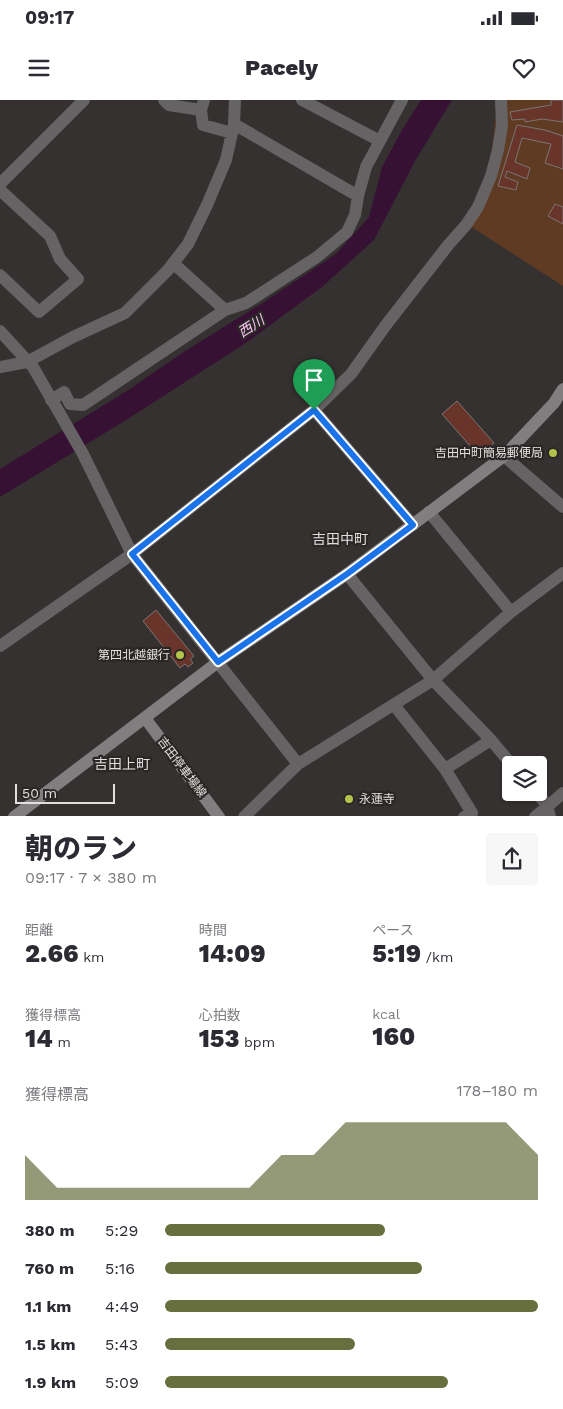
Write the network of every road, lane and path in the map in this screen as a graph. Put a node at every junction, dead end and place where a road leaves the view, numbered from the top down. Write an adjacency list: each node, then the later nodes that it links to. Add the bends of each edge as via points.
1 (84, 100): 10 (street)
2 (164, 100): 7 (street, via 169,105)
3 (235, 100): 8 (street)
4 (302, 100): 9 (street)
5 (402, 100): 9 (street)
6 (501, 100): 21 (street, via 502,126 498,150 478,207 351,374)
7 (202, 105): 8 (street, via 203,125)
8 (233, 128): 12 (street); 13 (street, via 226,160 207,206 188,244)
9 (380, 141): 12 (street, via 366,168)
10 (3, 176)
11 (0, 190): 14 (street, via 50,236 60,259 78,279 39,312)
12 (358, 196): 15 (street, via 356,215 347,232 317,257 246,302)
13 (173, 263): 15 (street); 17 (street, via 125,313)
14 (0, 275)
15 (225, 310): 20 (street, via 84,405 70,404 64,392)
16 (0, 331): 17 (street)
17 (27, 362): 18 (street); 20 (street)
18 (0, 367)
19 (563, 389): 22 (main road)
20 (51, 400): 26 (street, via 83,454)
21 (314, 410): 25 (street); 26 (street)
22 (504, 456): 23 (street); 24 (main road)
23 (563, 506)
24 (429, 512): 25 (main road); 29 (street)
25 (413, 525): 28 (main road)
26 (132, 554): 30 (street); 31 (street)
27 (563, 573): 29 (street)
28 (347, 574): 31 (main road); 32 (street)
29 (511, 612): 32 (street)
30 (0, 646)
31 (218, 662): 34 (main road); 37 (street)
32 (433, 680): 33 (street); 35 (street)
33 (394, 705): 37 (street); 38 (street)
34 (145, 718): 41 (main road); 42 (main road, 吉田停車場線)
35 (491, 740): 36 (street); 38 (street)
36 (504, 756)
37 (298, 764): 43 (street)
38 (444, 769): 44 (street, via 472,813)
39 (563, 792): 40 (street)
40 (549, 811): 45 (street)
41 (14, 816)
42 (219, 816)
43 (244, 816)
44 (464, 816)
45 (534, 816)

